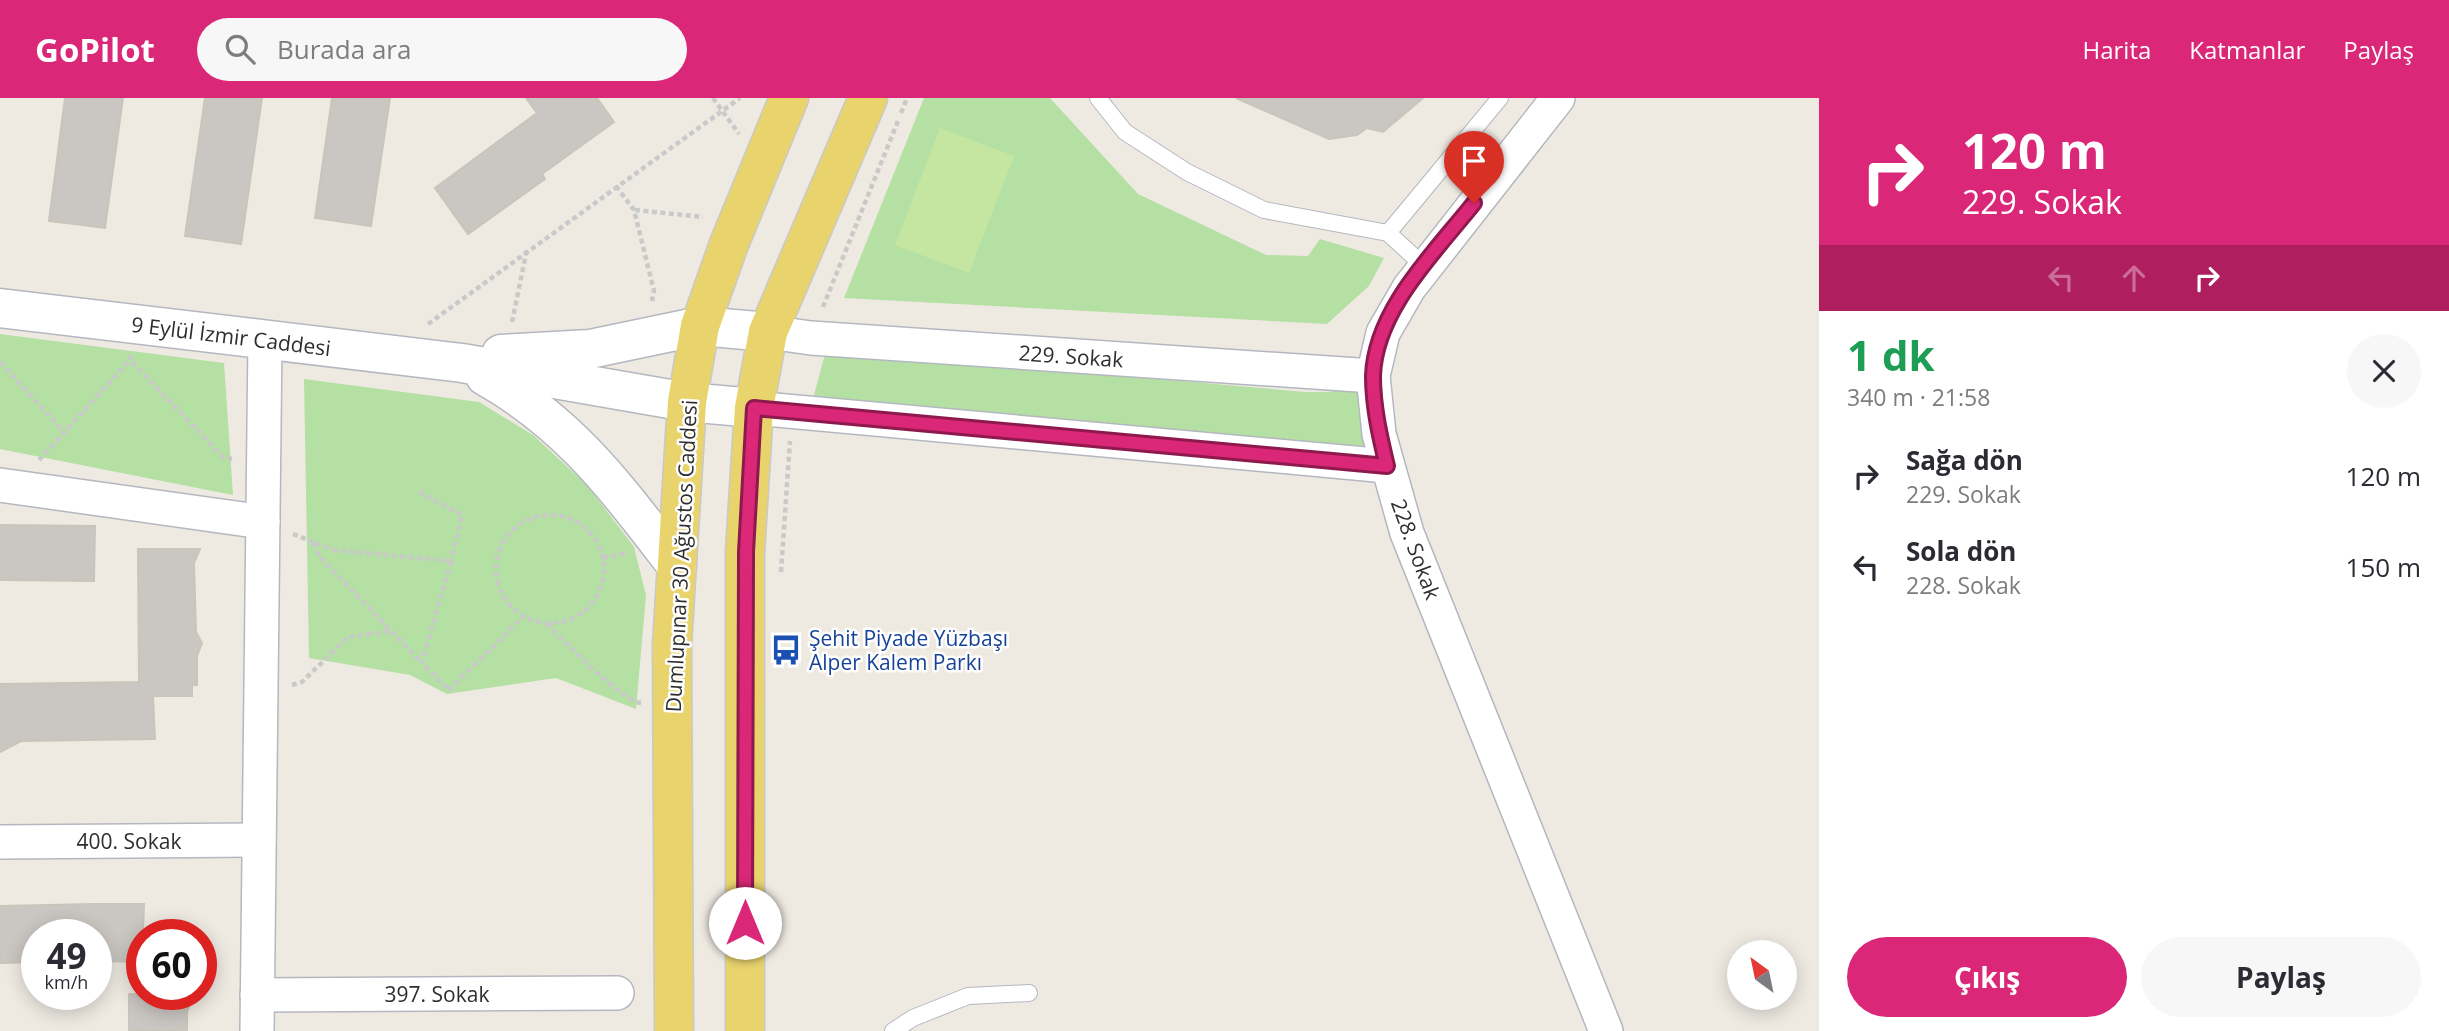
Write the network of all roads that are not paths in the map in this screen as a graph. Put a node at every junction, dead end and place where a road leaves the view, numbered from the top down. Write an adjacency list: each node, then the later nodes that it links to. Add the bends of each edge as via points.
1 (789, 98): 9 (main road, Dumlupınar 30 Ağustos Caddesi)
2 (868, 98): 10 (main road)
3 (1098, 98): 6 (lane, via 1125,132 1187,172 1264,210)
4 (1500, 98): 6 (lane)
5 (1558, 98): 7 (street, 228. Sokak)
6 (1388, 233): 7 (lane)
7 (1424, 266): 13 (street, 228. Sokak, via 1383,333)
8 (0, 308): 11 (main road, 9 Eylül İzmir Caddesi, via 132,342)
9 (700, 326): 10 (main road, 9 Eylül İzmir Caddesi); 12 (main road, 9 Eylül İzmir Caddesi, via 590,349 505,354); 14 (main road, Dumlupınar 30 Ağustos Caddesi)
10 (768, 332): 13 (street, 229. Sokak); 15 (main road)
11 (265, 340): 12 (main road, 9 Eylül İzmir Caddesi); 18 (street)
12 (462, 363): 14 (main road, 9 Eylül İzmir Caddesi); 19 (main road, 9 Eylül İzmir Caddesi, via 525,399 564,430 603,470)
13 (1373, 376): 16 (street, 228. Sokak)
14 (687, 401): 15 (main road, 9 Eylül İzmir Caddesi); 19 (main road, Dumlupınar 30 Ağustos Caddesi)
15 (754, 408): 16 (street); 27 (main road, via 746,552)
16 (1387, 466): 29 (street, 228. Sokak, via 1408,533)
17 (7, 486): 18 (street)
18 (263, 522): 20 (street)
19 (677, 566): 26 (main road, Dumlupınar 30 Ağustos Caddesi, via 672,644)
20 (259, 840): 21 (street, 400. Sokak); 24 (street)
21 (0, 842)
22 (617, 993): 24 (street, 397. Sokak)
23 (1029, 993): 28 (lane, via 968,996)
24 (257, 995): 25 (street)
25 (257, 1031)
26 (674, 1031)
27 (745, 1031)
28 (892, 1031)
29 (1606, 1031)

